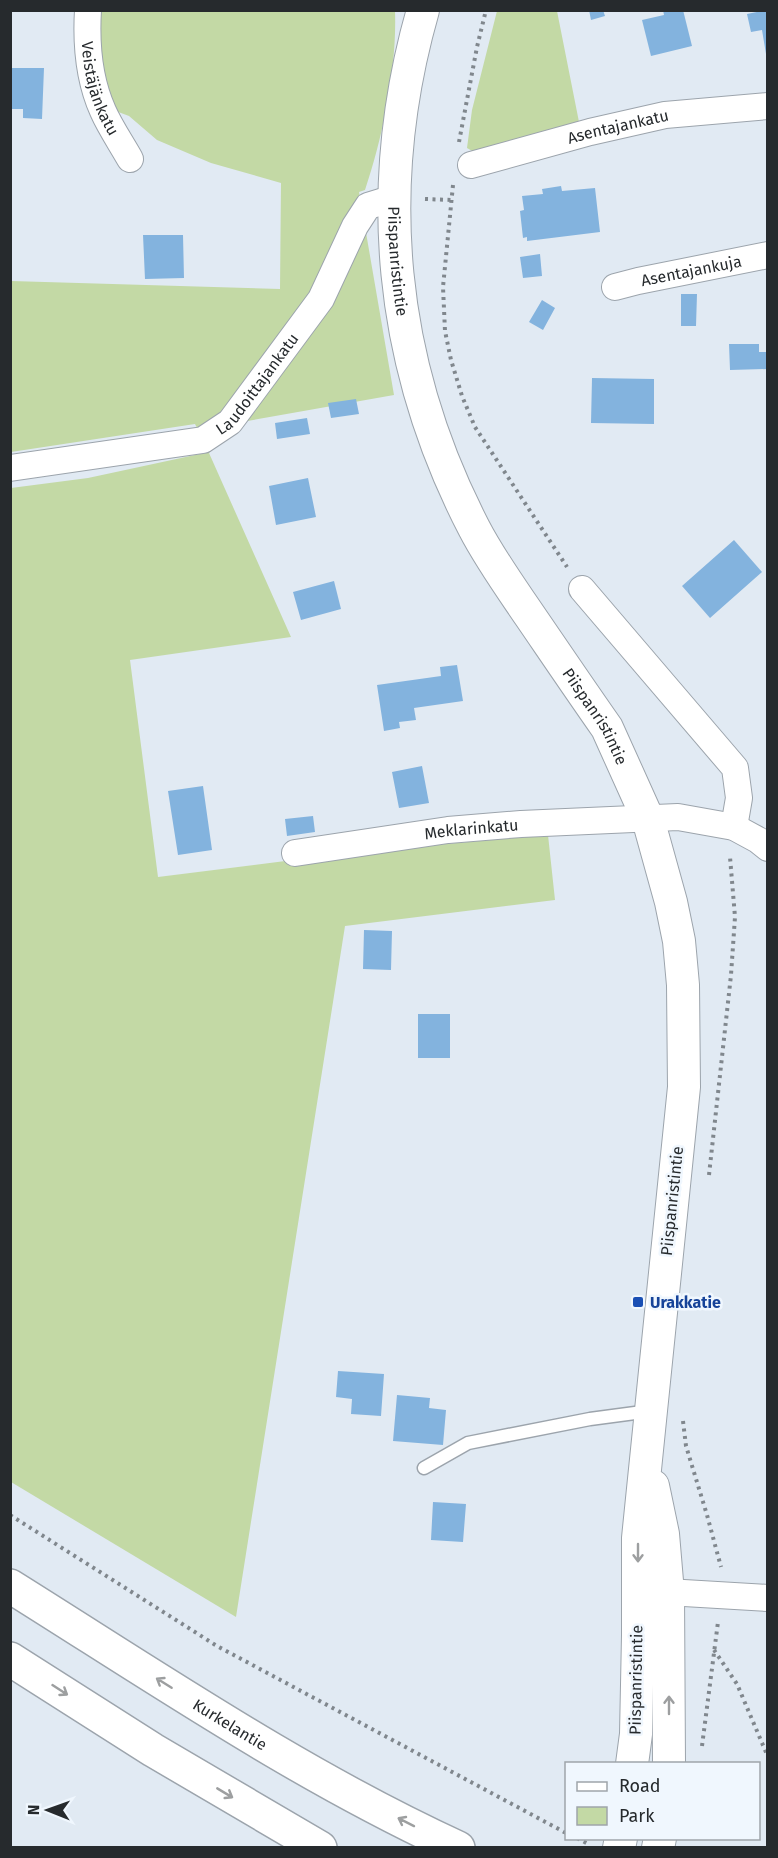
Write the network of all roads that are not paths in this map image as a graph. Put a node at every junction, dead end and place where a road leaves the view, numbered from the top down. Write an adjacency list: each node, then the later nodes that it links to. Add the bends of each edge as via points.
1 (88, 10): 5 (street, Veistäjänkatu, via 92,78 102,110)
2 (423, 10): 6 (street, Piispanristintie, via 400,111)
3 (768, 106): 4 (street, Asentajankatu, via 664,115)
4 (465, 154)
5 (130, 159)
6 (394, 198): 9 (street, Laudoittajankatu, via 368,206 321,299 230,422 203,440); 11 (street, Piispanristintie, via 403,324 438,449 475,530 607,728)
7 (768, 255): 8 (street, Asentajankuja)
8 (615, 287)
9 (10, 468)
10 (582, 589): 12 (street, via 735,768 739,798)
11 (648, 819): 12 (street, Meklarinkatu, via 678,818); 14 (street, Meklarinkatu, via 448,830); 15 (street, Piispanristintie, via 679,941 684,997 684,1087)
12 (734, 827): 13 (street)
13 (768, 848)
14 (295, 853)
15 (651, 1411): 16 (street, Piispanristintie); 17 (lane, via 468,1443)
16 (647, 1453): 19 (street, Piispanristintie, one-way to 19); 20 (street, Piispanristintie, via 663,1534)
17 (424, 1468)
18 (10, 1586): 26 (highway, Kurkelantie, one-way to 18, via 257,1741)
19 (637, 1590): 20 (street); 23 (street, Piispanristintie, via 639,1635)
20 (668, 1593): 21 (street); 24 (street, Piispanristintie, one-way to 20)
21 (768, 1598)
22 (10, 1659): 25 (highway, one-way to 25, via 153,1750)
23 (632, 1762)
24 (669, 1762)
25 (320, 1848)
26 (458, 1848)

